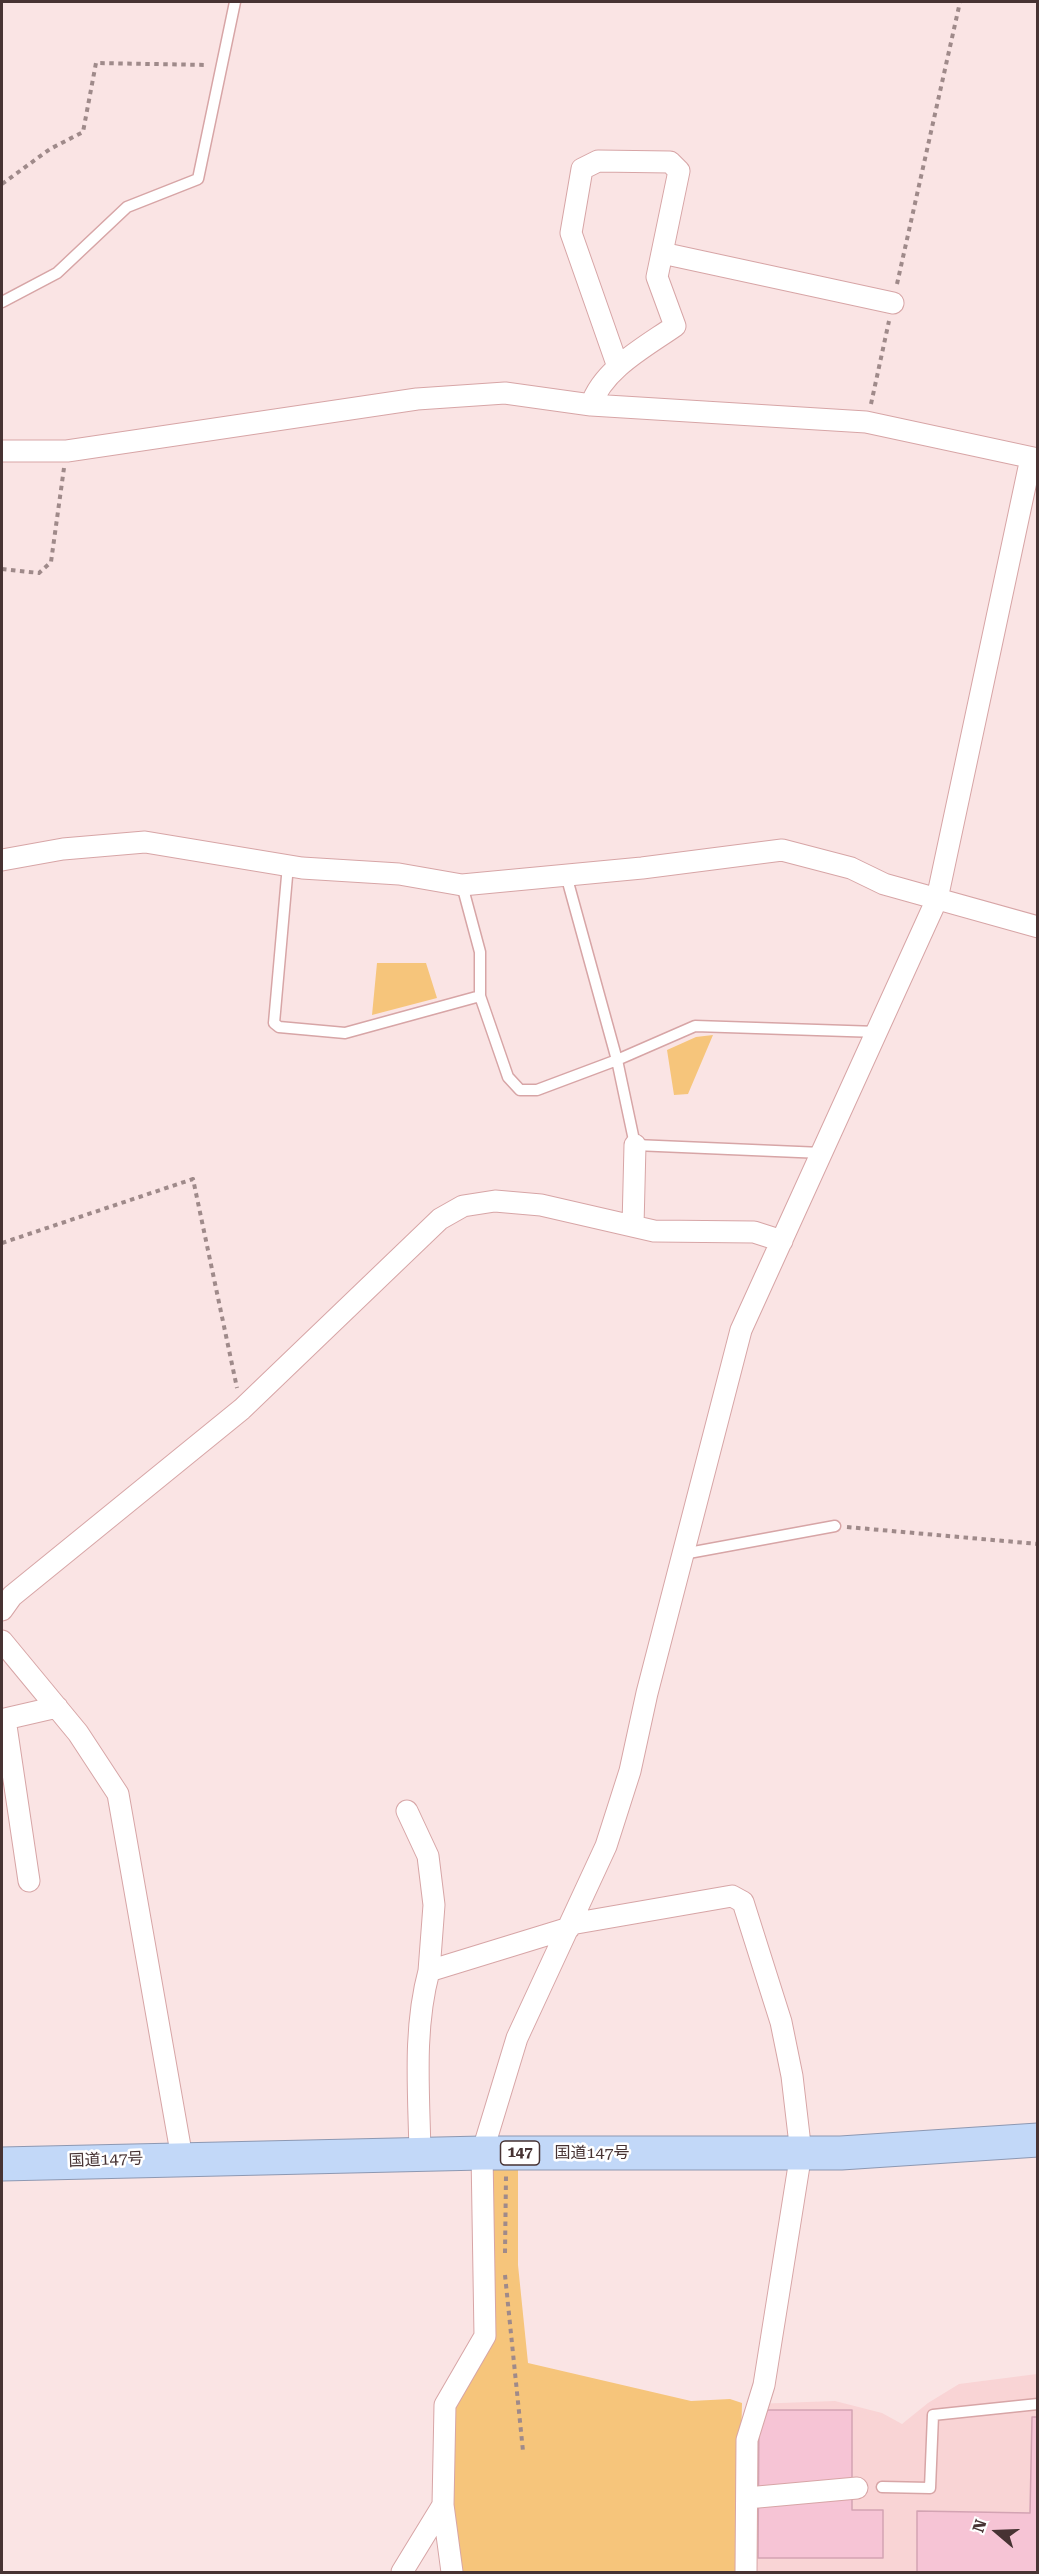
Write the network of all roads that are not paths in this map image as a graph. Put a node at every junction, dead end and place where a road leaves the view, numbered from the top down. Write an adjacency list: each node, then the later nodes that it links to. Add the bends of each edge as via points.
1 (235, 2): 3 (lane, via 198,179 127,207 57,273)
2 (662, 253): 4 (street); 5 (street, via 657,277 675,326); 5 (street, via 680,171 670,162 622,161 598,161 582,169 571,233)
3 (2, 302)
4 (893, 303)
5 (618, 367): 6 (street, via 596,389)
6 (591, 405): 7 (street, via 505,393 417,399 67,451); 8 (street, via 866,422)
7 (2, 451)
8 (1034, 458): 13 (street)
9 (2, 860): 10 (street, via 63,849 145,843)
10 (288, 866): 12 (street, via 399,874); 15 (lane, via 274,1023 279,1027 345,1033)
11 (566, 875): 12 (street); 13 (street, via 782,850 851,868 884,884); 17 (lane)
12 (462, 885): 15 (lane, via 480,952)
13 (937, 899): 14 (street); 16 (street)
14 (1038, 927)
15 (480, 996): 17 (lane, via 508,1077 520,1090 537,1090)
16 (878, 1032): 17 (lane, via 695,1026); 19 (street)
17 (617, 1060): 18 (lane)
18 (635, 1145): 19 (lane); 20 (street)
19 (822, 1153): 21 (street)
20 (633, 1226): 21 (street, via 654,1231 754,1232); 24 (street, via 541,1205 495,1201 463,1206 440,1219 242,1409 12,1596)
21 (782, 1241): 23 (street, via 741,1330)
22 (834, 1526): 23 (lane)
23 (682, 1554): 29 (street, via 630,1771 606,1846)
24 (2, 1610)
25 (2, 1641): 26 (street)
26 (57, 1707): 28 (street, via 5,1719); 34 (street, via 118,1794)
27 (407, 1811): 30 (street, via 428,1856 434,1905)
28 (29, 1881)
29 (570, 1926): 30 (street); 32 (street, via 732,1896 743,1902 782,2022); 35 (street, via 517,2038)
30 (429, 1971): 33 (street, via 419,2026)
31 (1038, 2140): 32 (highway, 国道147号 / 147)
32 (801, 2153): 35 (highway, 国道147号 / 147); 40 (street, via 764,2385 747,2439)
33 (420, 2154): 34 (highway, 国道147号 / 147); 35 (highway, 国道147号 / 147)
34 (182, 2158): 36 (highway, 国道147号 / 147)
35 (494, 2163): 41 (street, via 485,2336 445,2405)
36 (2, 2164)
37 (1038, 2404): 38 (lane, via 933,2415 930,2488)
38 (882, 2487)
39 (857, 2488): 40 (street)
40 (747, 2498): 44 (street)
41 (443, 2505): 42 (street); 43 (street)
42 (402, 2572)
43 (452, 2572)
44 (746, 2572)

